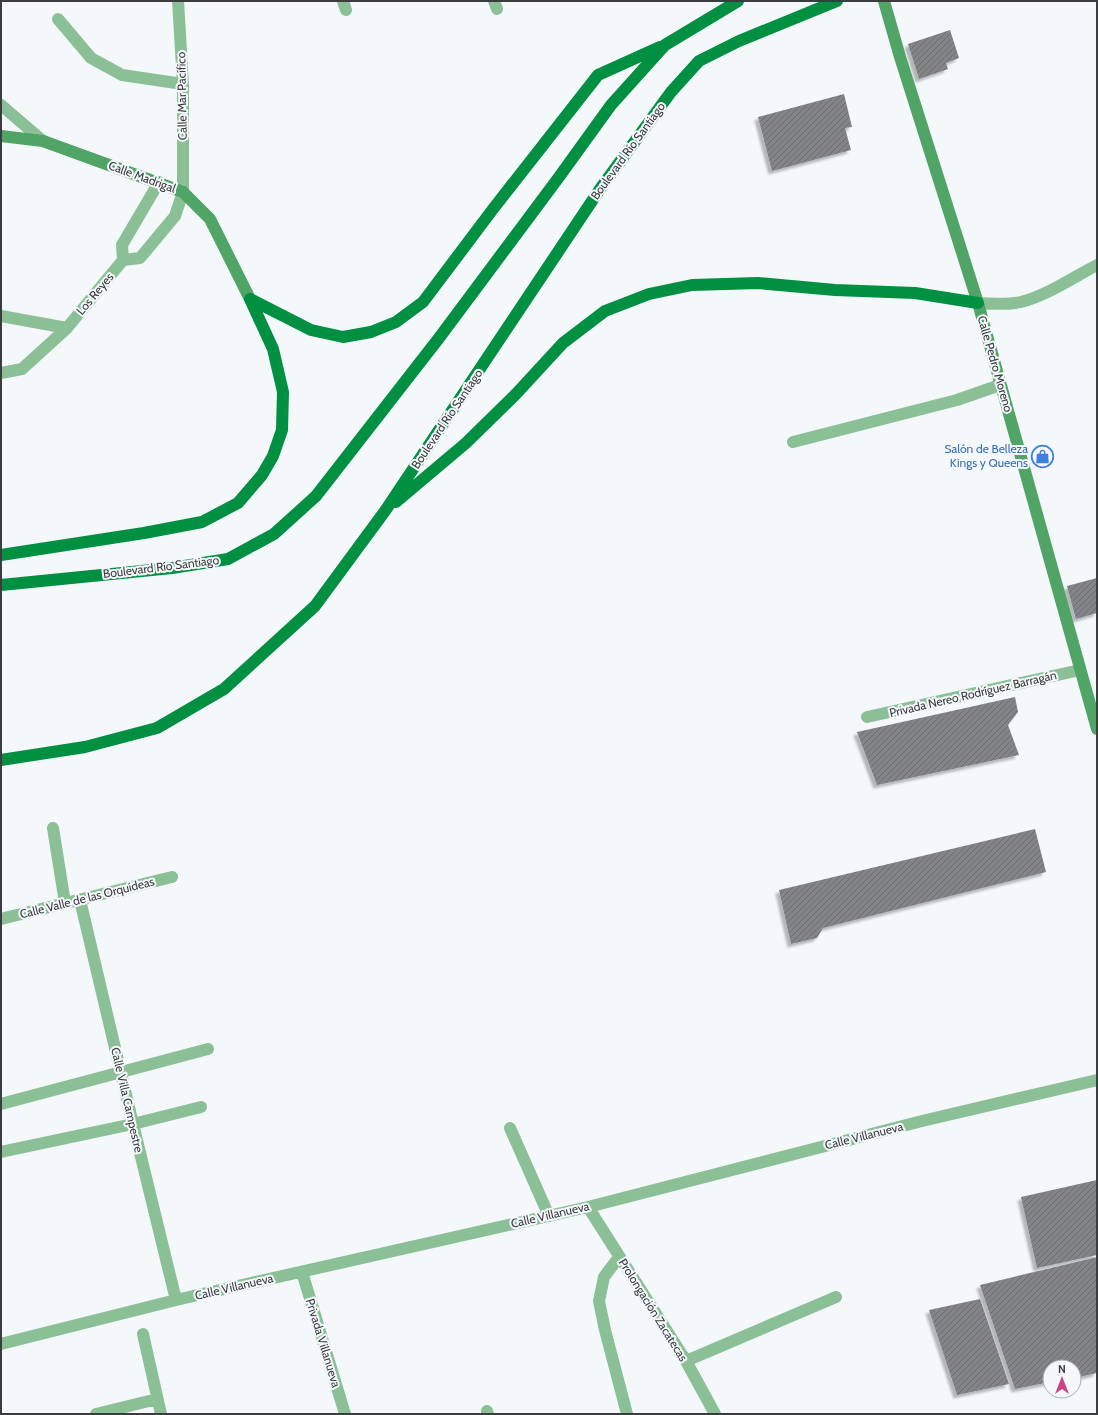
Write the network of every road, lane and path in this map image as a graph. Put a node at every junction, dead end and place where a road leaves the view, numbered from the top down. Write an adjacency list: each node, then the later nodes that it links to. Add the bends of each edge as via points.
1 (178, 1): 7 (street, Calle Mar Pacífico)
2 (738, 1): 6 (main road, Boulevard Río Santiago)
3 (837, 1): 22 (main road, Boulevard Río Santiago, via 739,41 699,61 671,92 600,189)
4 (884, 1): 16 (street, Calle Pedro Moreno)
5 (58, 19): 7 (street, via 91,58 122,75)
6 (665, 45): 15 (main road, via 598,75 423,302 396,322 372,332 343,337 311,330); 24 (main road, Boulevard Río Santiago, via 610,105 439,338 316,496 274,534 228,559 172,568)
7 (183, 84): 12 (street, Calle Mar Pacífico)
8 (1, 105): 10 (street)
9 (1, 136): 10 (street, Calle Madrigal)
10 (43, 141): 11 (street, Calle Madrigal)
11 (159, 182): 12 (street, Calle Madrigal); 13 (street, via 122,246)
12 (183, 192): 13 (street, via 175,216 140,258); 15 (street, Calle Madrigal, via 210,219)
13 (123, 260): 18 (street, Los Reyes)
14 (1097, 265): 16 (street, via 1036,297 1021,302)
15 (250, 299): 23 (main road, via 274,349 282,392 282,430 274,456 262,475 238,503 202,522)
16 (978, 303): 20 (street, Calle Pedro Moreno); 22 (main road, via 915,293 835,290 758,283 692,285 649,294 605,311 563,343 466,443)
17 (1, 316): 18 (street)
18 (67, 328): 19 (street, Los Reyes, via 22,368)
19 (1, 374)
20 (1000, 385): 21 (street, via 957,400); 25 (street, Calle Pedro Moreno)
21 (793, 442)
22 (385, 511): 29 (main road, Boulevard Río Santiago, via 315,606 224,689 157,728 85,747)
23 (1, 555)
24 (1, 585)
25 (1080, 670): 26 (street, Calle Pedro Moreno); 27 (street, Privada Nereo Rodríguez Barragán)
26 (1094, 706): 28 (street, Calle Pedro Moreno)
27 (866, 717)
28 (1097, 729)
29 (1, 760)
30 (53, 828): 33 (street)
31 (172, 877): 32 (street, Calle Valle de las Orquídeas)
32 (80, 900): 33 (street, Calle Valle de las Orquídeas); 36 (street, Calle Villa Campestre)
33 (65, 903): 34 (street, Calle Valle de las Orquídeas)
34 (1, 919)
35 (208, 1049): 36 (street)
36 (120, 1072): 38 (street); 40 (street, Calle Villa Campestre)
37 (1097, 1080): 43 (street, Calle Villanueva, via 922,1120)
38 (1, 1104)
39 (201, 1107): 40 (street)
40 (133, 1124): 42 (street); 48 (street, Calle Villa Campestre)
41 (510, 1128): 44 (street)
42 (1, 1152)
43 (588, 1207): 44 (street, Calle Villanueva); 45 (street, Prolongación Zacatecas)
44 (549, 1216): 46 (street, Calle Villanueva)
45 (619, 1256): 51 (street, Prolongación Zacatecas); 56 (street, via 604,1277 599,1302)
46 (302, 1272): 48 (street, Calle Villanueva); 55 (street, Privada Villanueva)
47 (836, 1297): 51 (street)
48 (176, 1300): 50 (street, Calle Villanueva)
49 (143, 1334): 52 (street)
50 (1, 1344)
51 (686, 1361): 57 (street, Prolongación Zacatecas)
52 (157, 1399): 53 (street); 54 (street)
53 (96, 1414)
54 (160, 1414)
55 (345, 1414)
56 (627, 1414)
57 (715, 1414)

